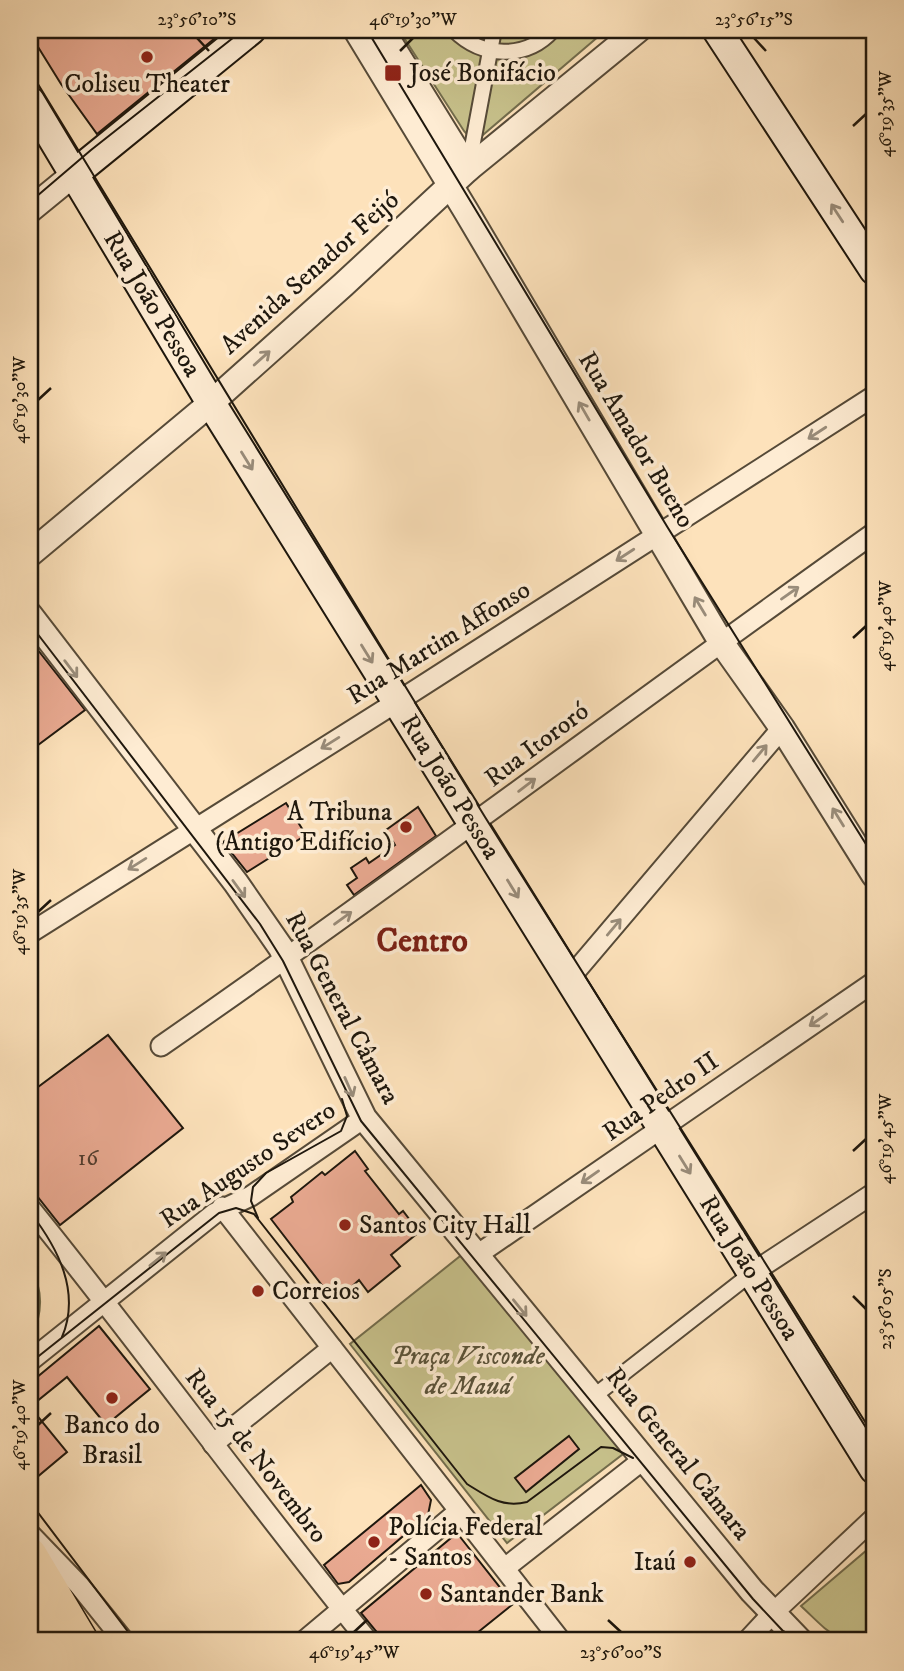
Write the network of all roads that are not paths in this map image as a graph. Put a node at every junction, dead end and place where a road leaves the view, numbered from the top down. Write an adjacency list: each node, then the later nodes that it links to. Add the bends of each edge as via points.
1 (251, 30): 11 (main road)
2 (356, 30): 12 (street, Rua Amador Bueno)
3 (382, 30): 12 (street)
4 (454, 30): 9 (street, via 466,42)
5 (494, 30): 9 (street)
6 (553, 30): 9 (street, via 543,41 508,53)
7 (638, 30): 12 (street, Avenida Senador Feijó)
8 (717, 30): 14 (main road, one-way to 8)
9 (491, 50): 12 (street)
10 (30, 101): 11 (main road, Rua João Pessoa)
11 (74, 174): 13 (street); 16 (main road, Rua João Pessoa)
12 (459, 177): 16 (street, Avenida Senador Feijó, one-way to 12); 18 (street, Rua Amador Bueno, one-way to 12)
13 (30, 210)
14 (874, 270)
15 (874, 396): 18 (street, Rua Martim Affonso, one-way to 18)
16 (211, 403): 19 (street, Avenida Senador Feijó); 22 (main road, Rua João Pessoa, one-way to 22)
17 (874, 533): 21 (street, Rua Itororó, one-way to 17)
18 (657, 535): 21 (street, Rua Amador Bueno, one-way to 18); 22 (street, Rua Martim Affonso, one-way to 22)
19 (30, 554)
20 (30, 615): 25 (street, Rua General Câmara, one-way to 25)
21 (721, 642): 23 (street, Rua Amador Bueno); 24 (street, Rua Itororó, one-way to 21)
22 (397, 702): 24 (main road, Rua João Pessoa); 25 (street, Rua Martim Affonso, one-way to 25)
23 (782, 728): 26 (street, Rua Amador Bueno, one-way to 23); 29 (street, one-way to 23)
24 (473, 824): 28 (street, Rua Itororó, one-way to 24); 29 (main road, Rua João Pessoa, one-way to 29)
25 (193, 828): 27 (street, Rua Martim Affonso, one-way to 27); 28 (street, Rua General Câmara, one-way to 28)
26 (874, 875)
27 (30, 933)
28 (287, 958): 31 (street, Rua Itororó); 32 (street, Rua General Câmara, one-way to 32)
29 (569, 979): 33 (main road, Rua João Pessoa)
30 (874, 982): 33 (street, Rua Pedro II, one-way to 33)
31 (162, 1046)
32 (364, 1118): 36 (street, Rua Augusto Severo, via 251,1196); 37 (street, Rua General Câmara)
33 (662, 1128): 37 (street, Rua Pedro II, one-way to 37); 38 (main road, Rua João Pessoa, one-way to 38)
34 (874, 1193): 38 (street)
35 (30, 1208): 39 (street, Rua 15 de Novembro)
36 (222, 1208): 39 (street, Rua Augusto Severo, one-way to 36); 40 (street)
37 (477, 1255): 42 (street, Rua General Câmara, one-way to 42)
38 (752, 1273): 42 (street); 45 (main road, Rua João Pessoa)
39 (105, 1301): 41 (street, Rua Augusto Severo); 43 (street, Rua 15 de Novembro)
40 (332, 1348): 43 (street); 46 (street)
41 (30, 1361)
42 (593, 1397): 44 (street, Rua General Câmara)
43 (213, 1444): 52 (street, Rua 15 de Novembro)
44 (644, 1459): 50 (street); 53 (street, Rua General Câmara)
45 (874, 1469)
46 (459, 1511): 50 (street); 52 (street)
47 (874, 1518): 53 (street)
48 (30, 1534): 56 (street)
49 (30, 1553): 55 (main road)
50 (505, 1568): 59 (street)
51 (30, 1600): 54 (main road)
52 (343, 1610): 57 (street); 58 (street, Rua 15 de Novembro)
53 (772, 1614): 60 (street); 61 (street, Rua General Câmara)
54 (57, 1641)
55 (82, 1641)
56 (124, 1641)
57 (304, 1641)
58 (368, 1641)
59 (561, 1641)
60 (747, 1641)
61 (800, 1641)

